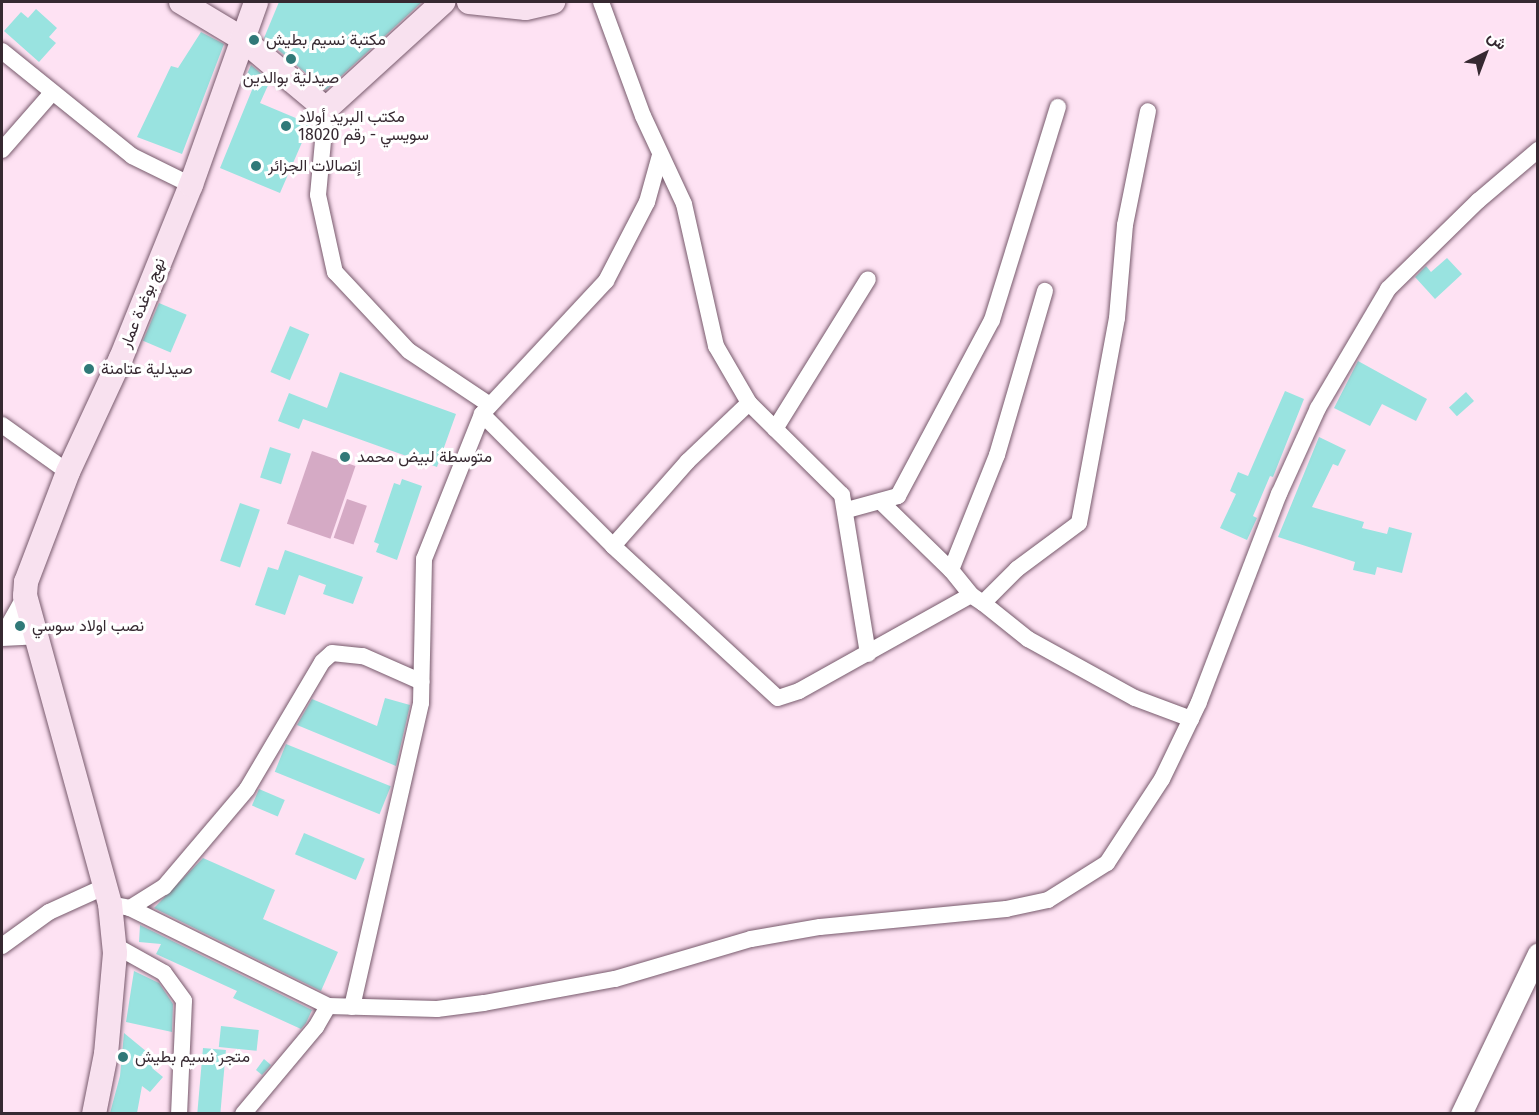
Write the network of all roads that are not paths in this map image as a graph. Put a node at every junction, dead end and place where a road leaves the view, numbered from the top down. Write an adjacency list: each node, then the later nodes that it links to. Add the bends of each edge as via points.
1 (182, 2): 7 (main road)
2 (256, 2): 7 (main road, نهج بوغدة عمار)
3 (442, 2): 11 (main road)
4 (469, 2): 5 (main road, via 526,8)
5 (553, 2)
6 (601, 2): 15 (street)
7 (241, 39): 11 (main road); 16 (main road, نهج بوغدة عمار)
8 (2, 51): 9 (street)
9 (51, 94): 13 (street); 16 (street, via 132,156)
10 (1058, 107): 24 (street, via 992,320 898,496)
11 (326, 109): 20 (street, via 318,195 335,272 409,351)
12 (1148, 111): 29 (street, via 1125,225 1117,318 1079,523)
13 (2, 150)
14 (1538, 150): 34 (street, via 1478,201 1388,289 1318,408)
15 (660, 155): 19 (street, via 684,204 716,346); 20 (street, via 647,202 606,281)
16 (191, 185): 23 (main road, نهج بوغدة عمار, via 121,358)
17 (868, 279): 22 (street)
18 (1045, 291): 27 (street, via 997,455)
19 (749, 403): 22 (street); 26 (street, via 688,461)
20 (486, 410): 26 (street); 33 (street, via 424,559)
21 (2, 425): 23 (street)
22 (776, 429): 25 (street, via 842,495)
23 (68, 472): 28 (main road, نهج بوغدة عمار, via 30,565)
24 (882, 503): 25 (street); 27 (street)
25 (847, 510): 32 (street)
26 (613, 546): 32 (street, via 778,698)
27 (951, 570): 29 (street)
28 (25, 596): 30 (main road); 31 (street)
29 (977, 599): 32 (street); 34 (street, via 1028,639 1135,698)
30 (36, 636): 31 (street); 35 (main road)
31 (2, 638)
32 (868, 654)
33 (422, 682): 35 (street, via 363,656 332,653 322,662 248,789 164,887); 40 (street)
34 (1191, 719): 40 (street, via 1162,779 1107,864 1048,900 1006,909 831,926 751,939 615,979 484,1003 437,1009)
35 (115, 899): 36 (main road); 37 (street, via 49,912); 39 (street)
36 (114, 945): 41 (main road, via 106,1054); 42 (street, via 164,973 184,1001)
37 (2, 946)
38 (1538, 953): 44 (street)
39 (328, 1006): 40 (street); 43 (street, via 316,1027)
40 (352, 1007)
41 (94, 1113)
42 (179, 1113)
43 (243, 1113)
44 (1461, 1113)

